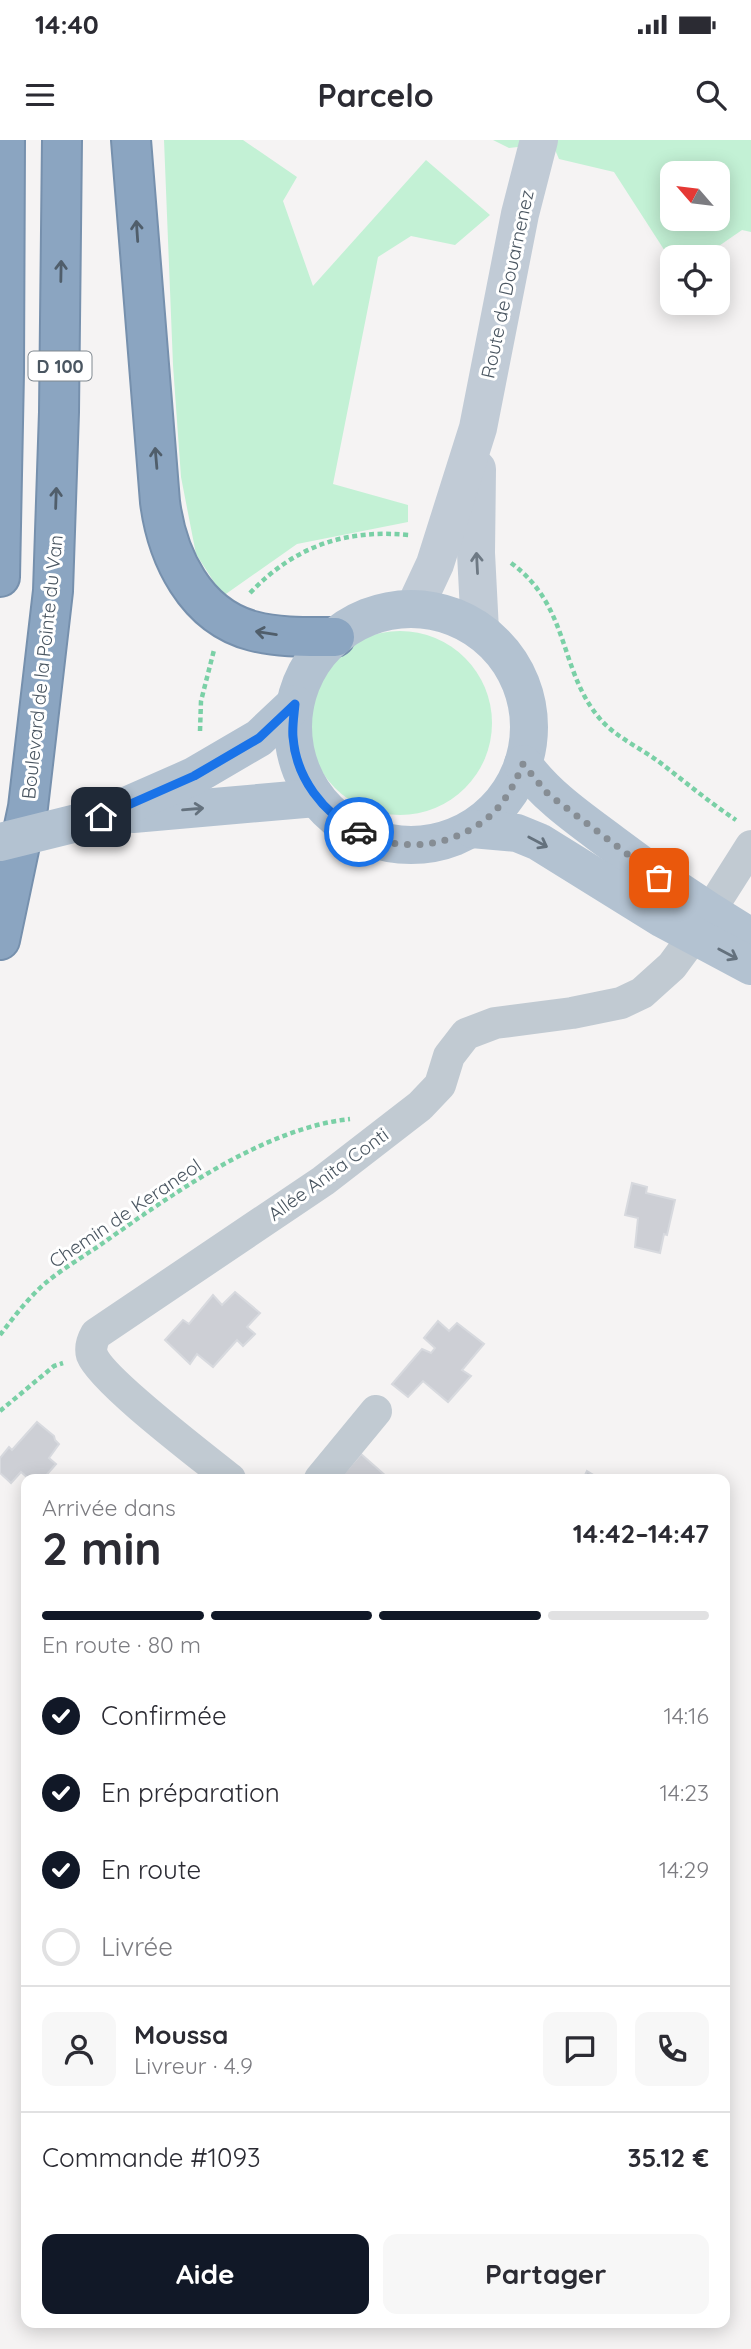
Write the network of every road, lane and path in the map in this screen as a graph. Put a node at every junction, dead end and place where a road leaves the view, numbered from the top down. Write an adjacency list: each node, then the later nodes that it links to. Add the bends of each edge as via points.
1 (5, 140): 6 (highway, D 100)
2 (62, 140): 21 (highway, Boulevard de la Pointe du Van / D 100, one-way to 2, via 28,807 53,591)
3 (131, 140): 8 (highway, one-way to 3, via 190,585 163,526)
4 (539, 140): 5 (main road, Route de Douarnenez, via 478,428)
5 (459, 548): 7 (main road, Route de Douarnenez, via 435,564); 8 (path, via 389,533 327,541 267,577); 9 (main road, Route de Douarnenez, one-way to 5); 17 (path, via 506,559 530,578 602,721)
6 (0, 578)
7 (414, 609): 9 (main road, via 449,615); 10 (main road, via 358,621)
8 (228, 622): 10 (highway, one-way to 8, via 277,635); 12 (path, via 214,650 201,701)
9 (480, 631): 13 (main road, via 507,658 524,691 529,727)
10 (335, 637): 11 (main road, via 309,667)
11 (295, 704): 14 (main road, via 293,737 300,769); 15 (main road, via 259,738 194,776)
12 (199, 740)
13 (523, 764): 16 (main road, via 512,790); 19 (main road, via 548,794 673,890)
14 (316, 797): 15 (main road, one-way to 14); 16 (main road, via 340,822 371,839 405,846 440,842)
15 (101, 817): 18 (main road, bridge)
16 (472, 829): 19 (main road, one-way to 19, via 517,833 539,842)
17 (746, 834): 19 (street)
18 (0, 842)
19 (702, 925): 20 (main road); 22 (main road, one-way to 22); 25 (street, Allée Anita Conti, via 658,981 621,1003 495,1023 466,1034 449,1056 440,1085 420,1106 323,1181 102,1328 92,1341)
20 (751, 937)
21 (0, 940)
22 (751, 966)
23 (354, 1118): 24 (path, Chemin de Keraneol, via 297,1130 236,1158 150,1208 43,1285)
24 (0, 1335)
25 (91, 1352): 26 (path, via 54,1366); 28 (street, via 115,1382)
26 (0, 1411)
27 (376, 1411): 29 (street)
28 (224, 1474)
29 (324, 1474)

